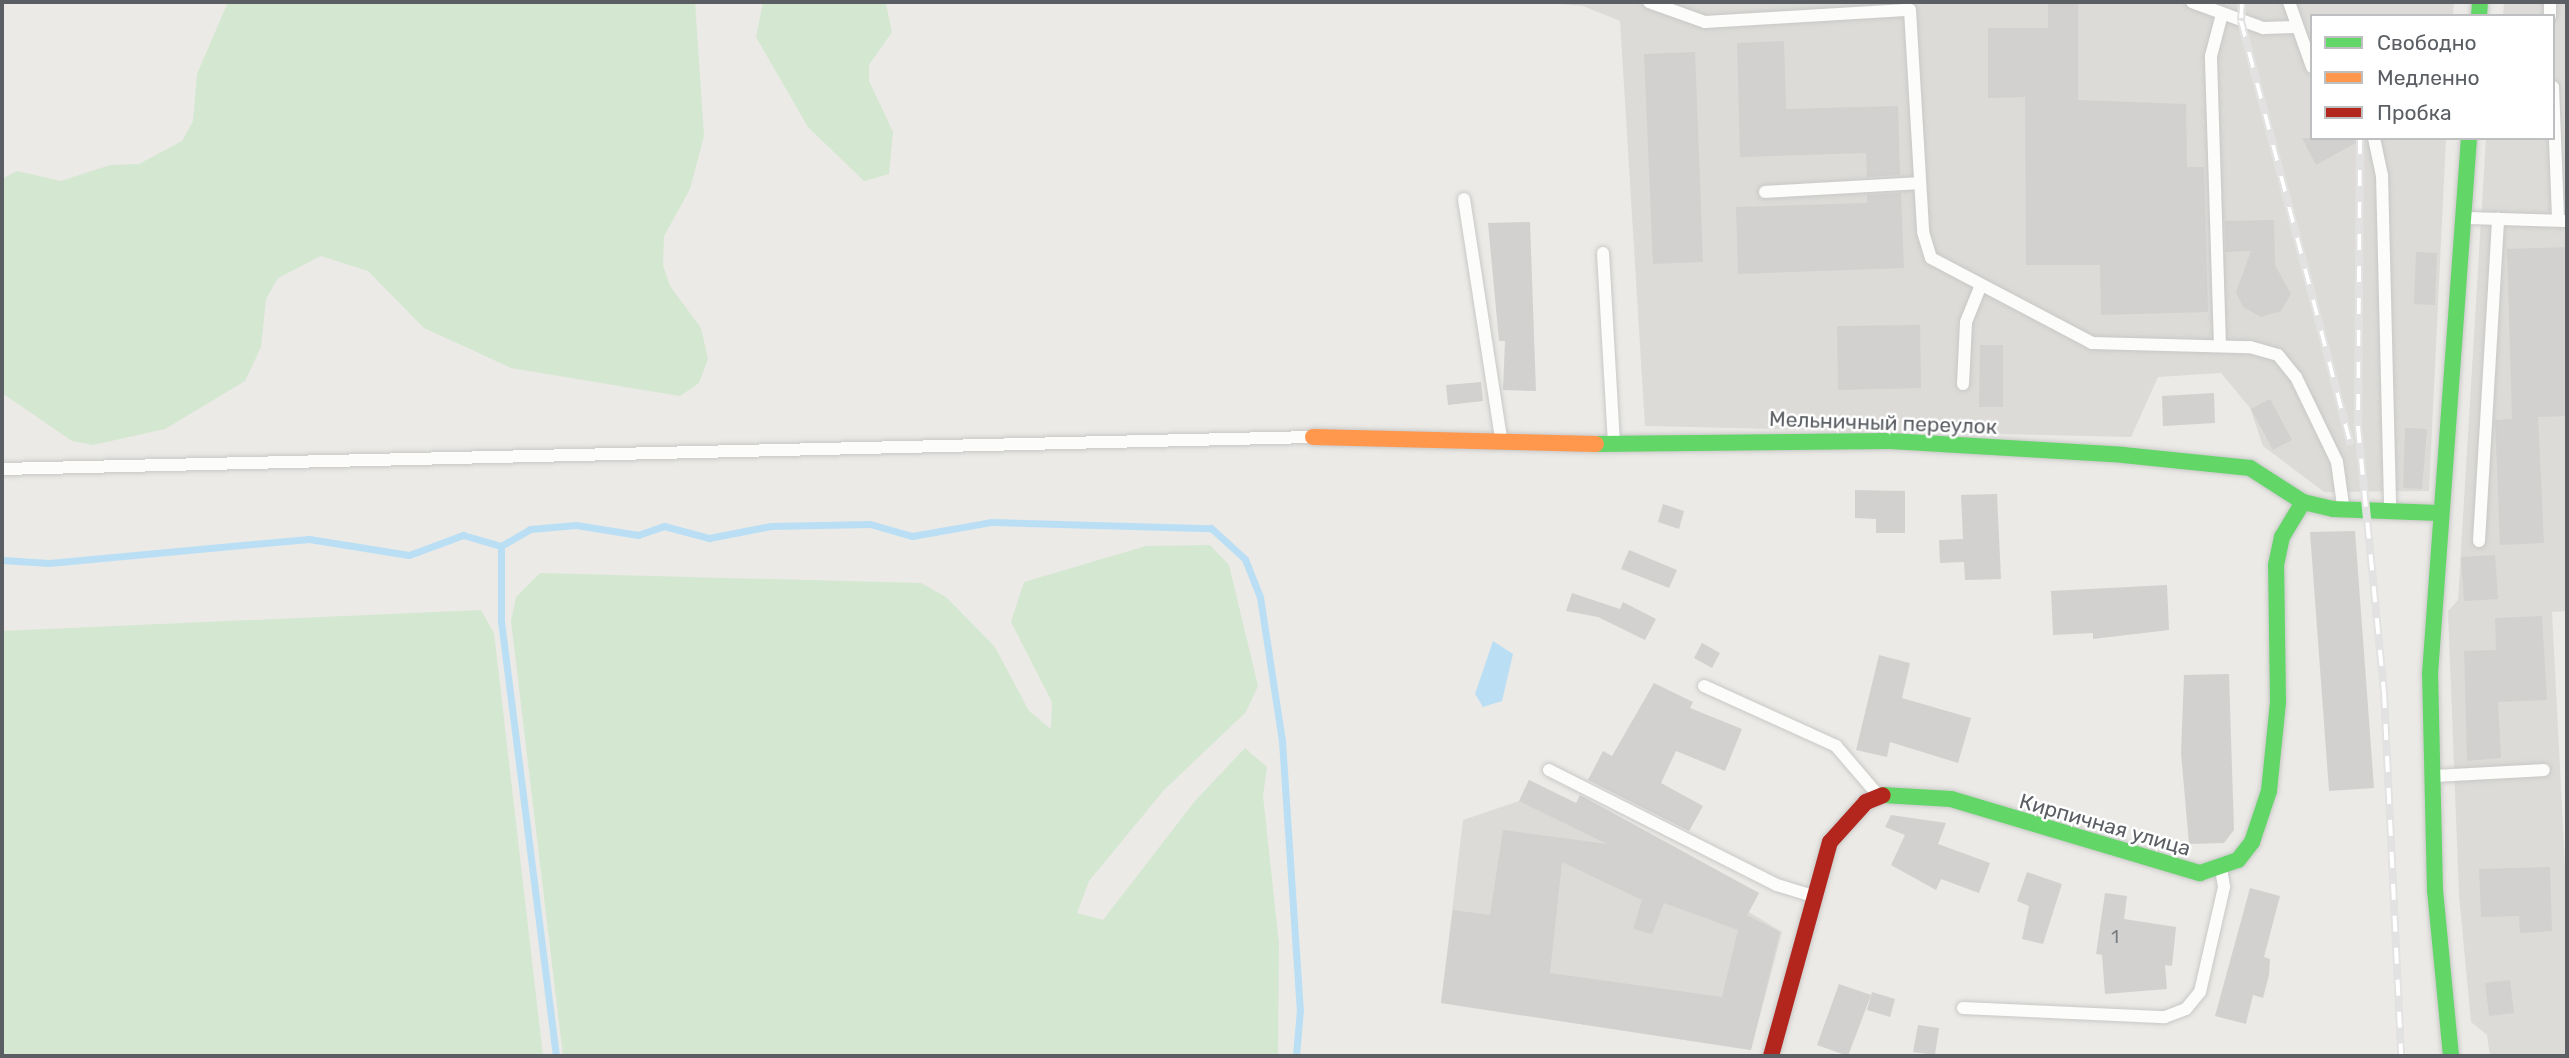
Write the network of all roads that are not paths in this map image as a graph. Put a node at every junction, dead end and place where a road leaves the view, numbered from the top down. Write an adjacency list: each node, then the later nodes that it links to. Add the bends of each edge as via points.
1 (1649, 2): 5 (lane, via 1693,21)
2 (2192, 2): 6 (lane)
3 (2290, 2): 7 (lane)
4 (1914, 6): 5 (lane); 12 (lane)
5 (1870, 7)
6 (2222, 13): 7 (lane, via 2263,29); 20 (lane, via 2211,56)
7 (2295, 27): 8 (lane)
8 (2310, 62)
9 (2555, 114): 17 (lane)
10 (2374, 140): 28 (lane, via 2382,175)
11 (2469, 140): 15 (street)
12 (1920, 183): 13 (lane); 19 (lane, via 1931,258)
13 (1765, 192)
14 (1464, 199): 24 (lane)
15 (2462, 218): 16 (lane); 29 (street)
16 (2498, 219): 17 (lane); 30 (lane)
17 (2563, 221)
18 (1603, 253): 23 (lane)
19 (1980, 288): 20 (lane, via 2092,343); 21 (lane, via 1966,322)
20 (2220, 346): 27 (lane, via 2265,349 2288,365 2339,469)
21 (1963, 384)
22 (1313, 437): 24 (street, Мельничный переулок); 25 (lane)
23 (1614, 440): 24 (street, Мельничный переулок); 26 (street, Мельничный переулок, via 1889,441 2194,460 2249,468)
24 (1501, 442)
25 (2, 469)
26 (2304, 502): 27 (street, Мельничный переулок); 36 (street, via 2282,537 2276,565 2278,702 2269,791 2252,842)
27 (2343, 509): 28 (street, Мельничный переулок)
28 (2390, 511): 29 (street, Мельничный переулок)
29 (2439, 513): 34 (street)
30 (2479, 541)
31 (1704, 686): 35 (lane, via 1836,746)
32 (1549, 770): 37 (lane, via 1777,885)
33 (2544, 771): 34 (lane)
34 (2430, 777): 40 (street, via 2435,891)
35 (1879, 797): 36 (street, Кирпичная улица, via 1951,799 2169,869); 37 (street, via 1849,817 1830,842)
36 (2221, 869): 38 (lane, via 2224,887 2200,992 2186,1009 2165,1017)
37 (1811, 895): 39 (street)
38 (1963, 1008)
39 (1771, 1056)
40 (2451, 1056)

